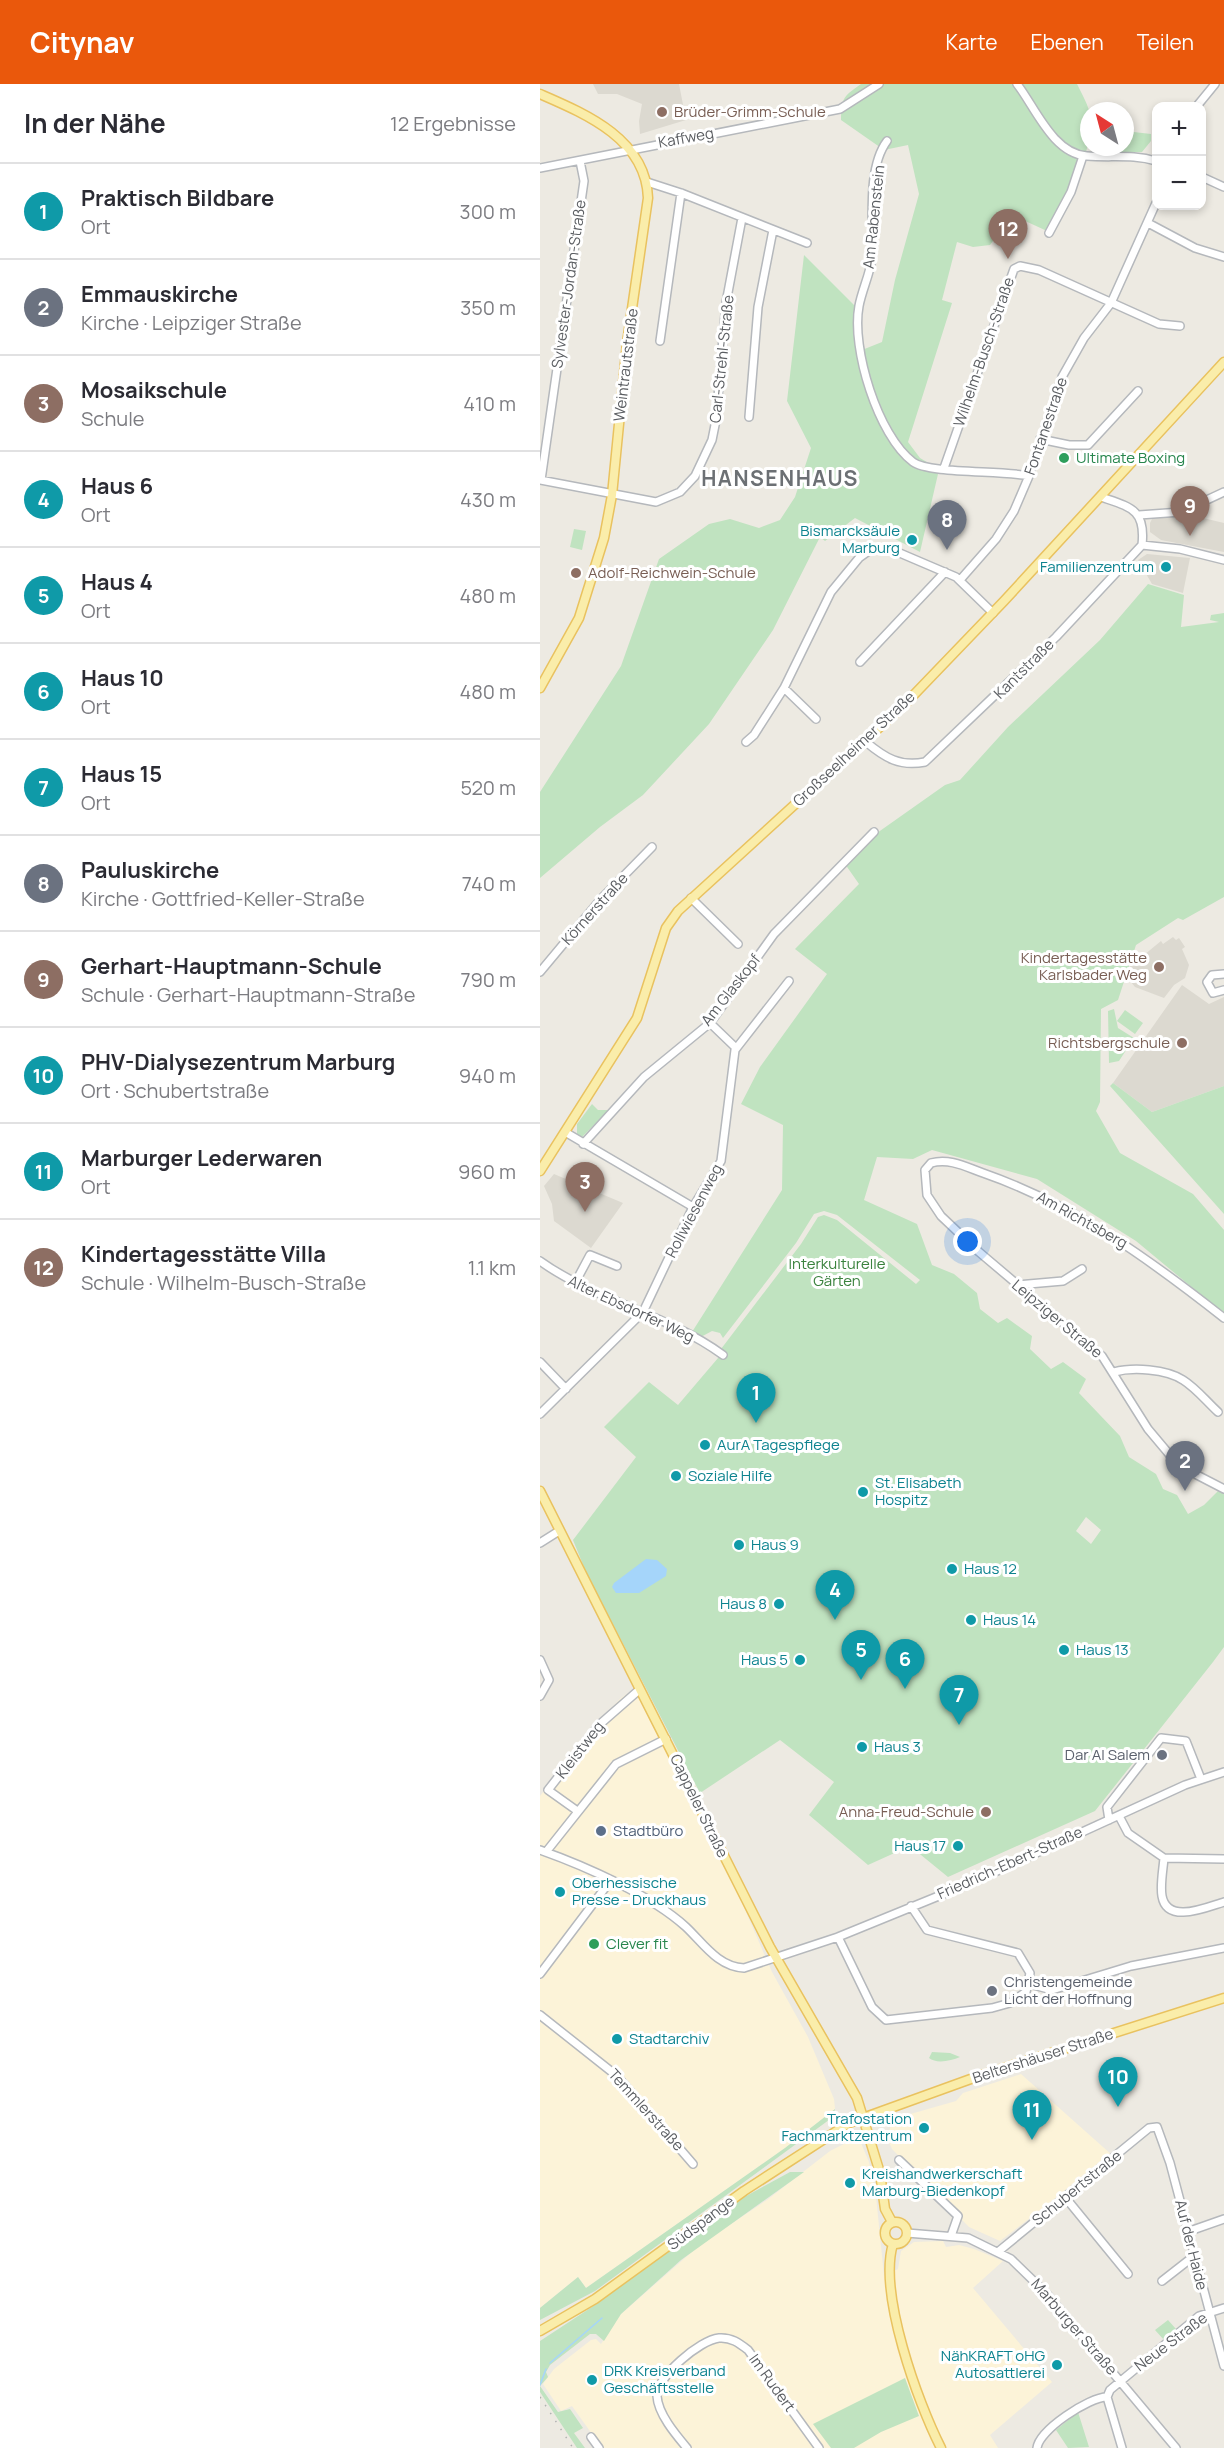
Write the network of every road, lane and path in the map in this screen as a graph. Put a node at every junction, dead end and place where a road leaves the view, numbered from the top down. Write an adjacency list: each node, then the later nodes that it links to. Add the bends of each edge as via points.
1 (879, 84): 7 (street, Kaffweg, via 840,109)
2 (1017, 84): 8 (street, via 1059,142)
3 (1215, 84): 5 (street)
4 (540, 94): 7 (main road, via 594,119)
5 (1200, 102)
6 (887, 141): 32 (street, Am Rabenstein, via 878,163 872,258 859,308 861,356 875,406 902,450 913,462)
7 (628, 149): 11 (street, Kaffweg); 15 (main road)
8 (1080, 154)
9 (1083, 156): 22 (street, via 1071,192)
10 (1133, 156): 12 (street)
11 (580, 160): 13 (street, Kaffweg); 34 (street, Sylvester-Jordan-Straße, via 584,181)
12 (1152, 160)
13 (540, 168)
14 (1206, 179): 16 (street)
15 (647, 182): 17 (street); 36 (main road, Weintrautstraße)
16 (1224, 188)
17 (681, 193): 19 (street); 27 (street)
18 (1153, 210): 20 (street, Fontanestraße)
19 (742, 218): 21 (street); 36 (street, Carl-Strehl-Straße, via 726,303 716,420 702,465 680,492 664,501)
20 (1148, 223): 24 (street, via 1195,248); 25 (street, Fontanestraße)
21 (773, 230): 23 (street); 30 (street, via 758,307)
22 (1048, 233)
23 (807, 243)
24 (1224, 257)
25 (1111, 303): 26 (street, Wilhelm-Busch-Straße, via 1159,324); 31 (street, Fontanestraße, via 1084,338 1062,377); 32 (street, Wilhelm-Busch-Straße, via 1039,270 1020,266 1014,269)
26 (1180, 326)
27 (660, 341)
28 (1224, 362): 37 (main road, Großseelheimer Straße)
29 (1138, 391): 31 (street, via 1088,445)
30 (749, 417)
31 (1040, 439): 33 (street, Fontanestraße)
32 (944, 468): 33 (street, Am Rabenstein)
33 (1029, 476): 42 (street, Fontanestraße, via 1005,525)
34 (540, 480): 36 (street, Sylvester-Jordan-Straße)
35 (1224, 492): 38 (street, via 1181,512)
36 (612, 495): 45 (main road, Weintrautstraße, via 588,596)
37 (1101, 497): 38 (street); 43 (main road, Großseelheimer Straße)
38 (1139, 515): 39 (street)
39 (1142, 545): 40 (street); 49 (street, Kantstraße, via 1056,637 933,757 925,762 901,764)
40 (1224, 560)
41 (945, 572): 42 (street); 44 (street); 46 (street, via 880,546 866,553 831,592)
42 (960, 580): 43 (street)
43 (993, 613): 49 (main road, Großseelheimer Straße)
44 (860, 662)
45 (543, 684)
46 (784, 687): 47 (street); 48 (street)
47 (816, 719)
48 (746, 742)
49 (866, 742): 52 (main road, Großseelheimer Straße)
50 (874, 832): 58 (street, Am Glaskopf, via 774,934)
51 (652, 847): 54 (street, Körnerstraße, via 601,899)
52 (691, 898): 53 (street); 60 (main road, Großseelheimer Straße, via 666,928 637,1018)
53 (738, 944)
54 (540, 972)
55 (1223, 976): 57 (street, via 1212,975 1207,987 1213,993)
56 (789, 981): 59 (street)
57 (1224, 990)
58 (710, 1023): 59 (street); 61 (street, Am Glaskopf, via 644,1077)
59 (736, 1048): 64 (street, Rollwiesenweg, via 724,1154)
60 (566, 1132): 61 (street); 63 (main road, Großseelheimer Straße)
61 (583, 1144): 64 (street)
62 (925, 1170): 69 (street, Leipziger Straße, via 924,1182 933,1206 957,1233); 71 (street, Am Richtsberg, via 931,1163 951,1161 1054,1202 1126,1244)
63 (540, 1171)
64 (693, 1208): 70 (street, Rollwiesenweg)
65 (540, 1261): 68 (street, Alter Ebsdorfer Weg)
66 (617, 1266): 68 (street, via 590,1255)
67 (1082, 1269): 69 (street, via 1063,1281)
68 (574, 1283): 70 (street, Alter Ebsdorfer Weg)
69 (1017, 1285): 74 (street, Leipziger Straße, via 1094,1348)
70 (643, 1312): 72 (street, Alter Ebsdorfer Weg); 75 (street, Rollwiesenweg)
71 (1224, 1318)
72 (723, 1355)
73 (540, 1362): 75 (street)
74 (1114, 1372): 76 (street, via 1136,1369 1172,1375 1184,1380); 78 (street, Leipziger Straße, via 1148,1429 1169,1454)
75 (566, 1389): 77 (street, Rollwiesenweg)
76 (1218, 1412)
77 (540, 1414)
78 (1224, 1489)
79 (540, 1491): 80 (main road, Cappeler Straße)
80 (560, 1531): 81 (street); 83 (main road, Cappeler Straße)
81 (540, 1543)
82 (540, 1660): 84 (street, via 549,1680)
83 (639, 1690): 85 (main road, Cappeler Straße); 88 (street, Kleistweg, via 605,1718 549,1791)
84 (540, 1696)
85 (666, 1739): 88 (street, via 616,1764); 99 (main road, Cappeler Straße)
86 (1224, 1772): 87 (street, Friedrich-Ebert-Straße)
87 (1201, 1779): 89 (street, Friedrich-Ebert-Straße); 90 (street, via 1186,1742 1165,1737 1157,1742 1107,1808)
88 (576, 1810): 91 (street)
89 (1119, 1816): 90 (street, Friedrich-Ebert-Straße); 92 (street, via 1128,1833)
90 (1109, 1820): 96 (street, Friedrich-Ebert-Straße)
91 (543, 1851): 94 (street, Friedrich-Ebert-Straße)
92 (1164, 1858): 93 (street); 95 (street, via 1162,1896 1173,1911 1185,1913)
93 (1224, 1858)
94 (610, 1880): 99 (street, Friedrich-Ebert-Straße, via 681,1922 725,1963 744,1968); 100 (street)
95 (1224, 1902)
96 (911, 1906): 97 (street, Friedrich-Ebert-Straße); 101 (street, via 927,1930 1018,1953 1030,1973)
97 (838, 1937): 99 (street, Friedrich-Ebert-Straße); 101 (street, via 872,2007 886,2020 992,2008 1021,1998)
98 (1224, 1948): 101 (street, via 1131,1966 1052,1990)
99 (776, 1959): 104 (main road, Cappeler Straße, via 847,2079)
100 (540, 1974)
101 (1030, 1984)
102 (1224, 1998): 104 (main road, Beltershäuser Straße, via 979,2076)
103 (540, 2015): 107 (street, Temmlerstraße, via 617,2076)
104 (864, 2118): 110 (main road, Cappeler Straße, via 880,2173 885,2209); 121 (main road, Südspange, via 813,2145 595,2299)
105 (1155, 2126): 108 (street, Schubertstraße); 111 (street, Auf der Haide, via 1159,2128)
106 (899, 2160): 113 (street, via 958,2216)
107 (693, 2164)
108 (1065, 2197): 115 (street, Schubertstraße); 117 (street)
109 (1224, 2219): 111 (street)
110 (892, 2222): 112 (main road, via 903,2224); 114 (main road, via 886,2226 885,2234)
111 (1187, 2232): 116 (street, Auf der Haide)
112 (907, 2233): 113 (street, Marburger Straße); 114 (main road, via 902,2242)
113 (951, 2236): 115 (street, Marburger Straße, via 968,2238)
114 (893, 2244): 129 (main road, via 890,2278 899,2327 918,2395)
115 (999, 2251): 123 (street, Marburger Straße, via 1038,2284)
116 (1194, 2256): 118 (street); 120 (street, Auf der Haide)
117 (1128, 2274)
118 (1162, 2281)
119 (1224, 2308): 120 (street, Neue Straße)
120 (1209, 2312): 122 (street, Auf der Haide); 123 (street, Neue Straße)
121 (543, 2330)
122 (1224, 2366)
123 (1120, 2381): 124 (street, Neue Straße); 132 (street, Marburger Straße)
124 (1107, 2397): 130 (street, via 1085,2402 1042,2436); 131 (street)
125 (591, 2437): 126 (street)
126 (599, 2448)
127 (687, 2448): 128 (street, Im Rudert, via 663,2414 659,2388 667,2374 694,2350 722,2338 748,2350)
128 (819, 2448)
129 (941, 2448)
130 (1037, 2448)
131 (1122, 2448)
132 (1176, 2448)

